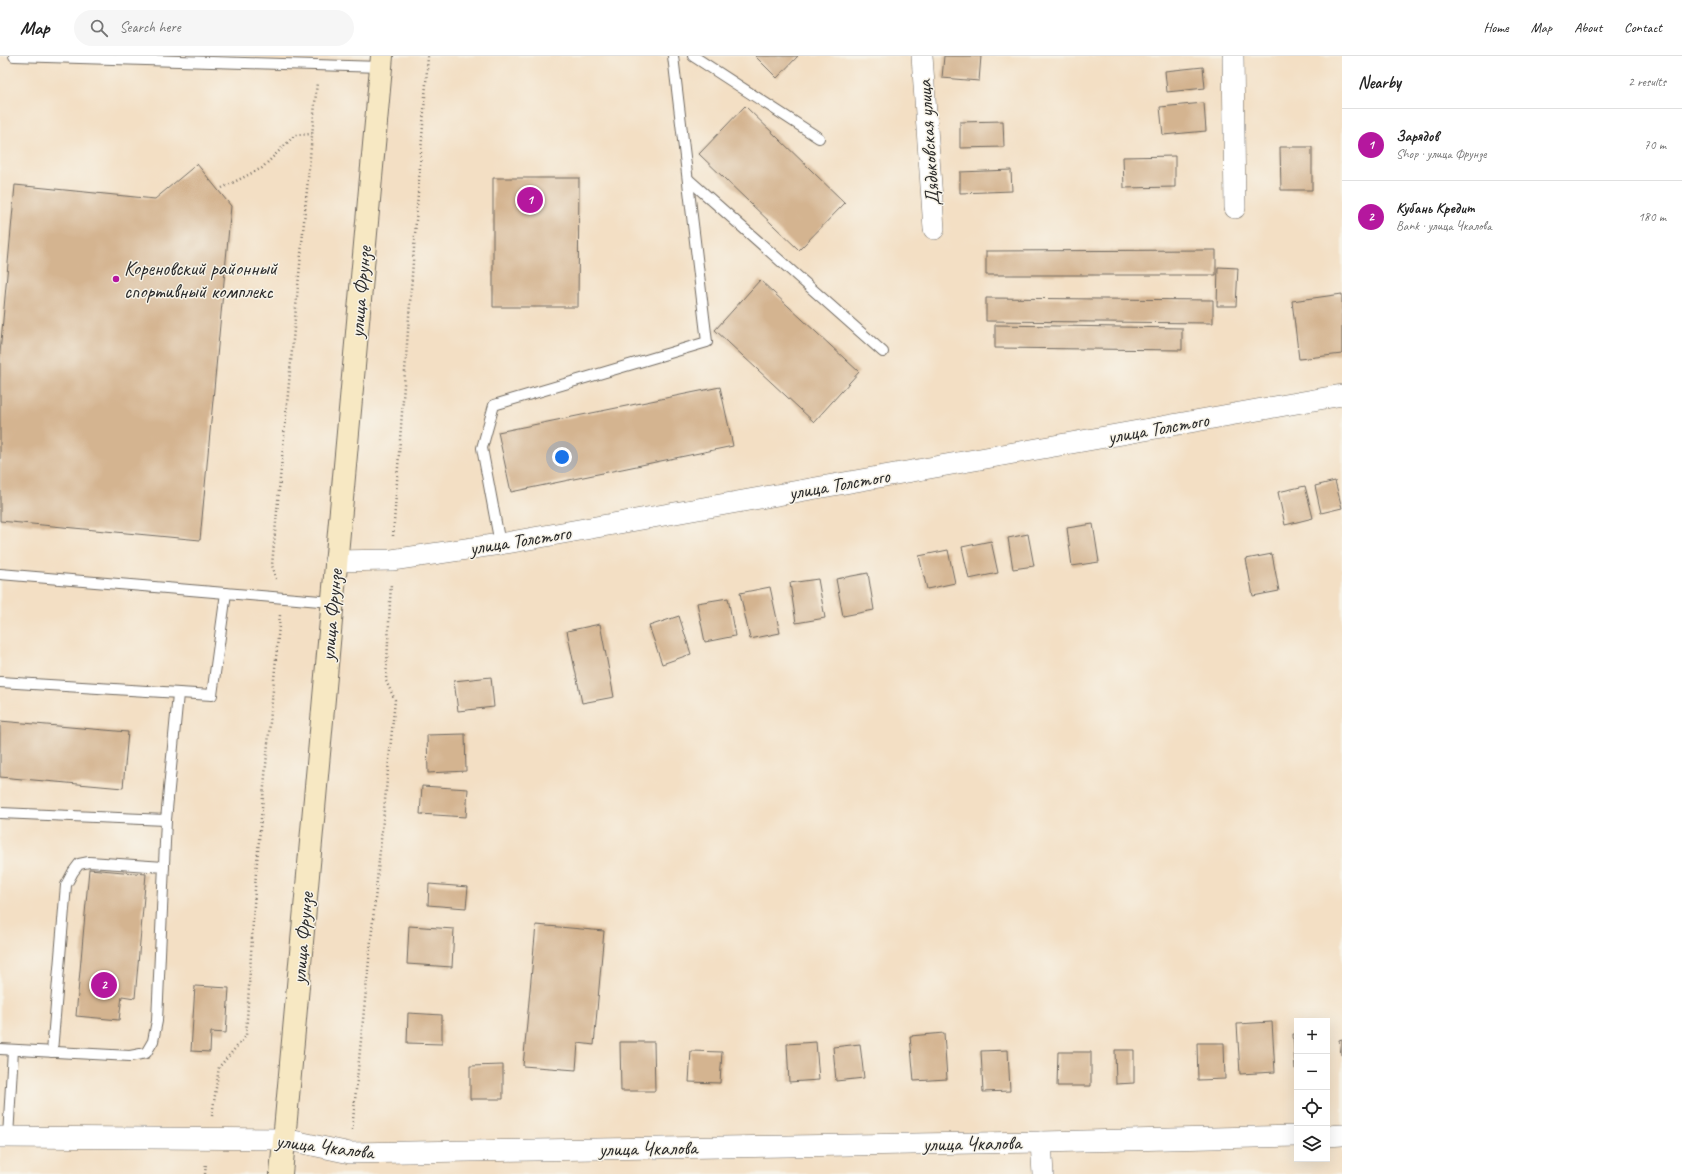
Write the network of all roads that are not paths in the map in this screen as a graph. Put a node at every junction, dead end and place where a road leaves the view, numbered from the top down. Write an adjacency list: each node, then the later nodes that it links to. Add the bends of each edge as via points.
1 (14, 56): 6 (lane, via 319,65)
2 (673, 56): 8 (lane)
3 (693, 56): 7 (lane)
4 (922, 56): 10 (street, Дядьковская улица)
5 (1233, 56): 9 (street)
6 (381, 62): 14 (main road, улица Фрунзе)
7 (819, 138)
8 (688, 179): 11 (lane); 13 (lane, via 707,342 494,405 482,448)
9 (1235, 208)
10 (934, 229)
11 (883, 352)
12 (1342, 395): 13 (street, улица Толстого)
13 (500, 544): 14 (street, улица Толстого, via 392,560)
14 (336, 561): 17 (main road, улица Фрунзе)
15 (0, 574): 16 (lane)
16 (226, 593): 17 (lane); 19 (lane, via 212,695)
17 (332, 602): 30 (main road, улица Фрунзе)
18 (0, 682): 19 (lane)
19 (178, 694): 21 (lane)
20 (0, 813): 21 (lane)
21 (166, 820): 22 (lane)
22 (164, 868): 25 (lane, via 89,862 79,864 73,872 66,885); 25 (lane, via 153,1042 146,1053 130,1056)
23 (0, 1049): 24 (lane)
24 (12, 1050): 25 (lane); 29 (lane)
25 (52, 1052)
26 (1342, 1135): 28 (street)
27 (1294, 1136): 31 (street, улица Чкалова)
28 (1330, 1136)
29 (4, 1137): 30 (street, улица Чкалова)
30 (284, 1139): 31 (street, улица Чкалова, via 350,1153); 32 (main road, улица Фрунзе)
31 (1041, 1142): 33 (street)
32 (281, 1174)
33 (1043, 1174)

